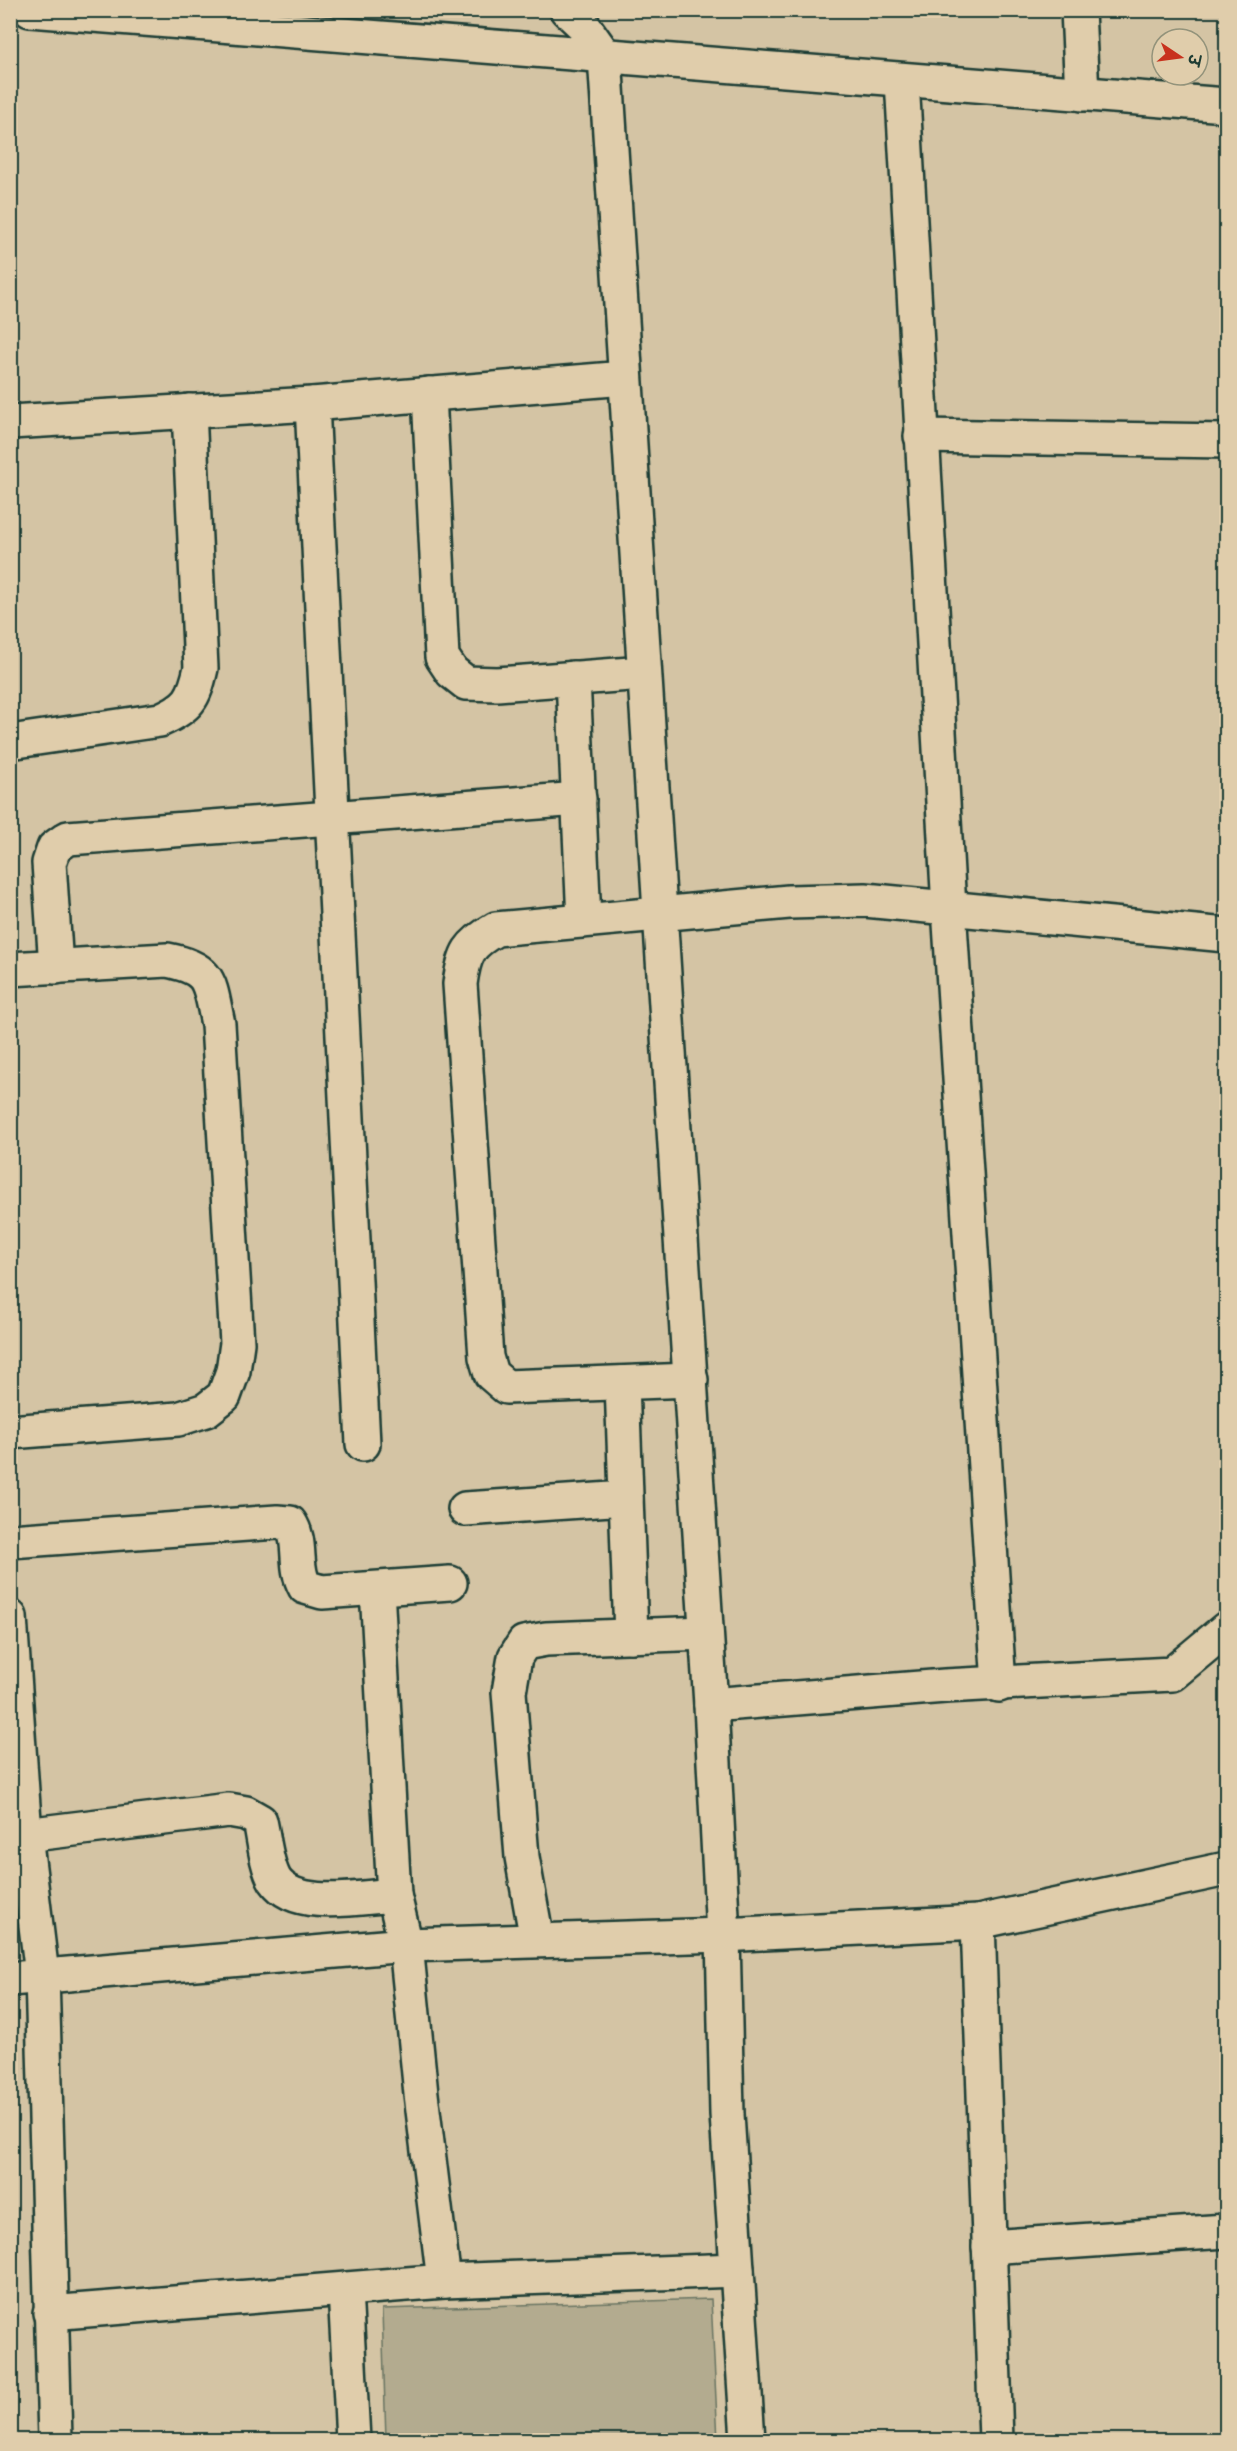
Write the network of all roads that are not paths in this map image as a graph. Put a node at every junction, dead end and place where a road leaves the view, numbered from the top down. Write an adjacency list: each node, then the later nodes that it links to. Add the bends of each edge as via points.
1 (30, 10): 4 (street)
2 (567, 10): 5 (street)
3 (1078, 10): 7 (street)
4 (179, 16): 5 (street)
5 (605, 56): 6 (street); 9 (street)
6 (902, 80): 7 (street); 14 (street)
7 (1082, 94): 8 (street)
8 (1227, 105)
9 (625, 378): 10 (street); 16 (street)
10 (429, 394): 11 (street); 17 (street, via 442,657 466,683)
11 (312, 404): 12 (street); 20 (street)
12 (189, 411): 13 (street); 18 (street, via 201,668 195,692 183,710 160,720)
13 (10, 422)
14 (921, 436): 15 (street); 21 (street)
15 (1227, 441)
16 (644, 673): 17 (street); 22 (street)
17 (573, 678): 19 (street)
18 (10, 742)
19 (579, 799): 20 (street); 23 (street)
20 (332, 816): 25 (street, via 68,838 54,848 49,863); 30 (street)
21 (949, 908): 22 (street, via 865,900); 24 (street); 40 (street)
22 (660, 912): 23 (street); 27 (street)
23 (584, 920): 28 (street, via 496,929 476,940 463,960 460,984 486,1357 491,1374 506,1387)
24 (1227, 935)
25 (56, 967): 26 (street); 29 (street, via 167,960 192,965 209,981 218,1024 237,1343 224,1396 206,1410 178,1419)
26 (10, 969)
27 (691, 1380): 28 (street); 38 (street)
28 (622, 1383): 31 (street)
29 (10, 1432)
30 (363, 1444)
31 (626, 1498): 32 (street); 39 (street)
32 (465, 1509)
33 (10, 1541): 35 (street, via 290,1523 297,1534 298,1575 305,1587 322,1592)
34 (450, 1583): 35 (street)
35 (376, 1588): 44 (street)
36 (10, 1617): 42 (street)
37 (1227, 1629): 40 (street, via 1172,1674)
38 (706, 1634): 39 (street); 41 (street)
39 (631, 1636): 47 (street, via 546,1639 524,1643 515,1657 509,1692 522,1857)
40 (999, 1685): 41 (street)
41 (711, 1705): 46 (street)
42 (25, 1835): 44 (street, via 229,1810 260,1821 274,1878 286,1893 307,1899); 49 (street)
43 (1227, 1869): 45 (street)
44 (394, 1895): 48 (street)
45 (978, 1922): 46 (street); 51 (street)
46 (723, 1935): 47 (street); 52 (street, via 727,2114)
47 (537, 1940): 48 (street)
48 (406, 1945): 49 (street); 53 (street)
49 (26, 1977): 55 (street)
50 (1227, 2231): 51 (street)
51 (989, 2247): 59 (street)
52 (737, 2270): 53 (street); 58 (street)
53 (444, 2281): 54 (street)
54 (345, 2290): 55 (street); 57 (street)
55 (50, 2313): 56 (street)
56 (55, 2440)
57 (353, 2440)
58 (748, 2440)
59 (996, 2440)

